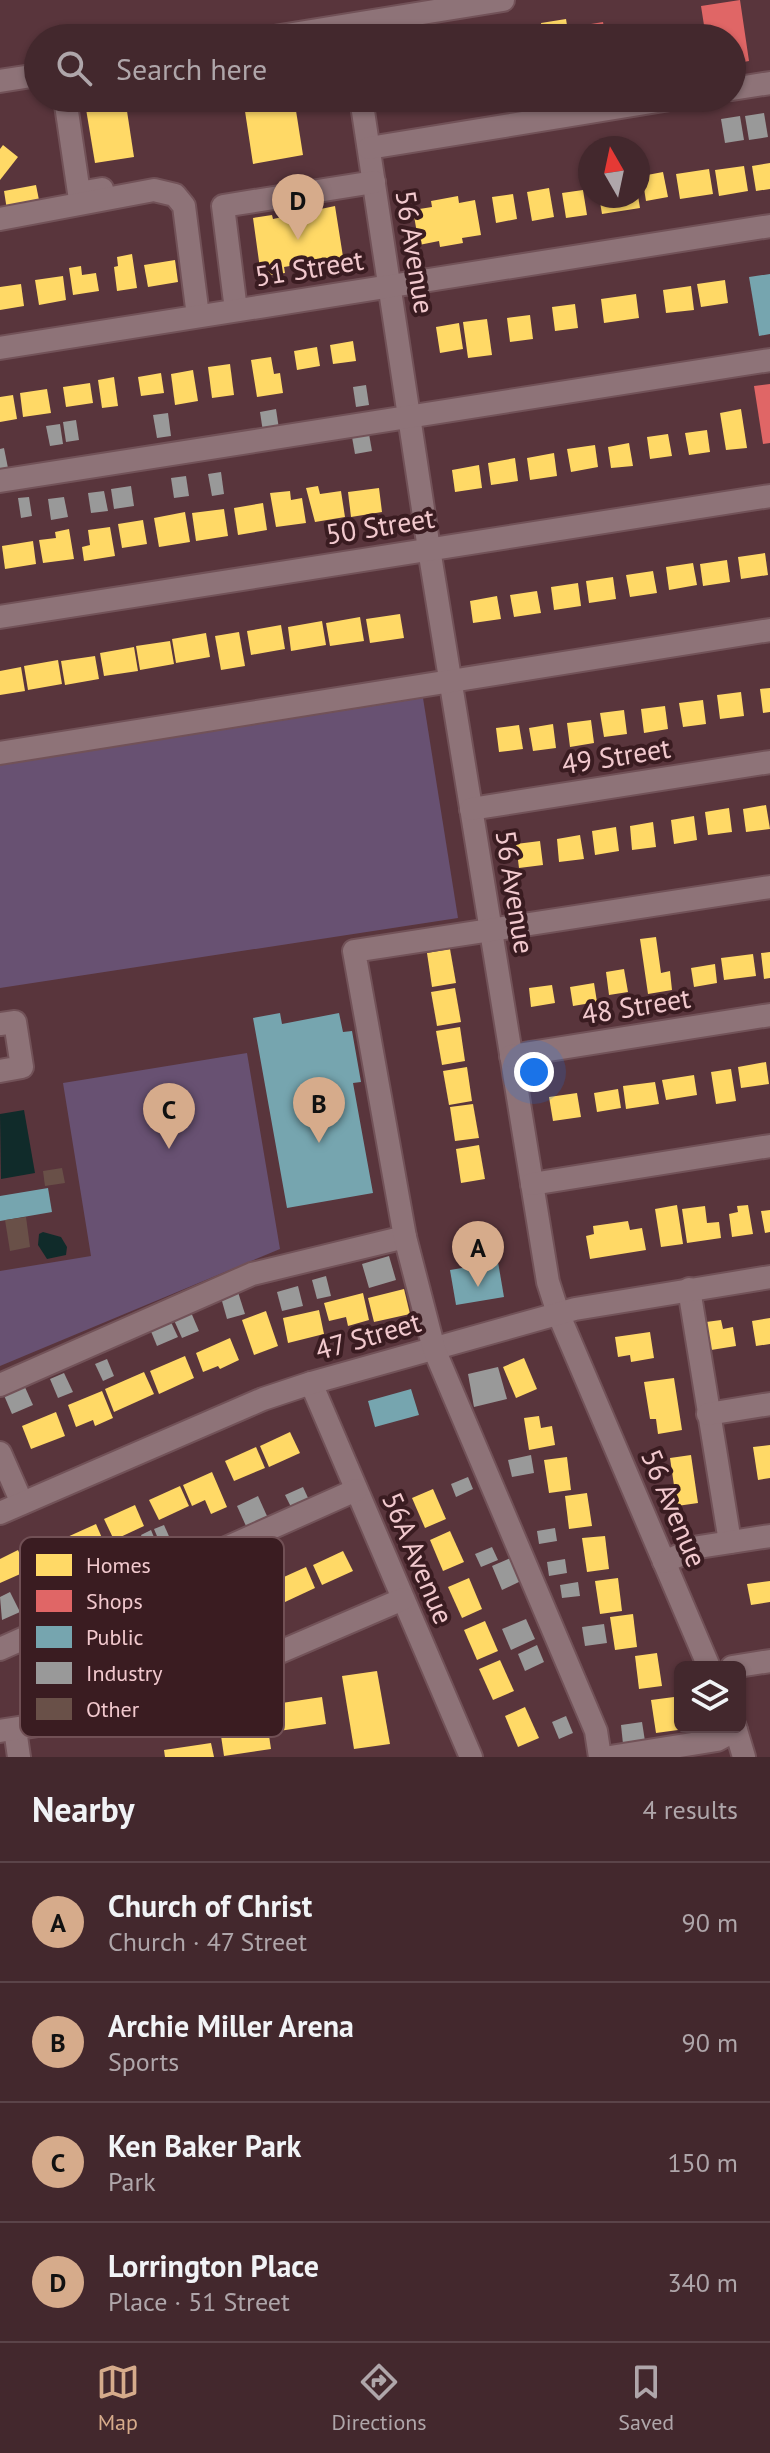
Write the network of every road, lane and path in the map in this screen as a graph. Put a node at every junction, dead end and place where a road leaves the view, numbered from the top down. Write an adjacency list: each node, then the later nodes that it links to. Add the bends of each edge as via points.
1 (503, 0): 2 (street)
2 (385, 24)
3 (24, 77): 4 (street)
4 (0, 81)
5 (770, 83): 6 (street)
6 (746, 87)
7 (67, 112): 11 (street, via 79,193)
8 (363, 112): 10 (street, 56 Avenue)
9 (590, 112): 10 (street)
10 (369, 148): 12 (street, 56 Avenue)
11 (169, 178)
12 (374, 182): 15 (street, 56 Avenue); 16 (street, via 223,206)
13 (0, 219): 17 (street, via 154,190 175,195 184,206)
14 (770, 226): 15 (street, 51 Street)
15 (390, 286): 16 (street, 51 Street); 20 (street, 56 Avenue)
16 (236, 310): 17 (street, 51 Street)
17 (198, 316): 18 (street, 51 Street)
18 (0, 348)
19 (770, 360): 20 (street)
20 (409, 415): 21 (street); 23 (street, 56 Avenue)
21 (0, 481)
22 (770, 496): 23 (street, 50 Street)
23 (429, 549): 24 (street, 50 Street); 26 (street, 56 Avenue)
24 (0, 617)
25 (770, 630): 26 (street)
26 (450, 682): 27 (street); 29 (street, 56 Avenue)
27 (0, 753)
28 (770, 762): 29 (street, 49 Street)
29 (471, 809): 31 (street, 56 Avenue)
30 (770, 887): 31 (street)
31 (491, 931): 34 (street, 56 Avenue); 38 (street, via 354,951)
32 (770, 1015): 34 (street, 48 Street)
33 (0, 1024): 35 (street, via 15,1022 22,1067)
34 (511, 1056): 37 (street, 56 Avenue)
35 (0, 1071)
36 (770, 1146): 37 (street)
37 (532, 1184): 41 (street, 56 Avenue)
38 (405, 1237): 42 (street); 44 (street, via 252,1274)
39 (770, 1277): 40 (street, 47 Street)
40 (689, 1289): 41 (street, 47 Street); 46 (street)
41 (558, 1313): 42 (street, 47 Street); 54 (street, 56 Avenue)
42 (434, 1349): 43 (street, 47 Street); 67 (street, via 596,1731)
43 (311, 1383): 48 (street, 56A Avenue); 49 (street, 47 Street)
44 (0, 1385)
45 (770, 1404): 46 (street)
46 (708, 1414): 53 (street)
47 (0, 1453): 49 (street)
48 (356, 1490): 52 (street); 55 (street, 56A Avenue)
49 (22, 1503): 50 (street, 47 Street)
50 (0, 1513)
51 (770, 1536): 53 (street)
52 (251, 1537)
53 (730, 1542): 54 (street, via 699,1547)
54 (664, 1562): 59 (street, 56 Avenue)
55 (403, 1599): 58 (street); 66 (street, 56A Avenue)
56 (20, 1640): 57 (street)
57 (0, 1649)
58 (284, 1650)
59 (706, 1661)
60 (770, 1661): 61 (street)
61 (746, 1665)
62 (4, 1728): 65 (street)
63 (728, 1733): 68 (street, via 717,1740)
64 (737, 1733): 69 (street)
65 (19, 1757)
66 (471, 1757)
67 (600, 1757)
68 (610, 1757)
69 (744, 1757)

